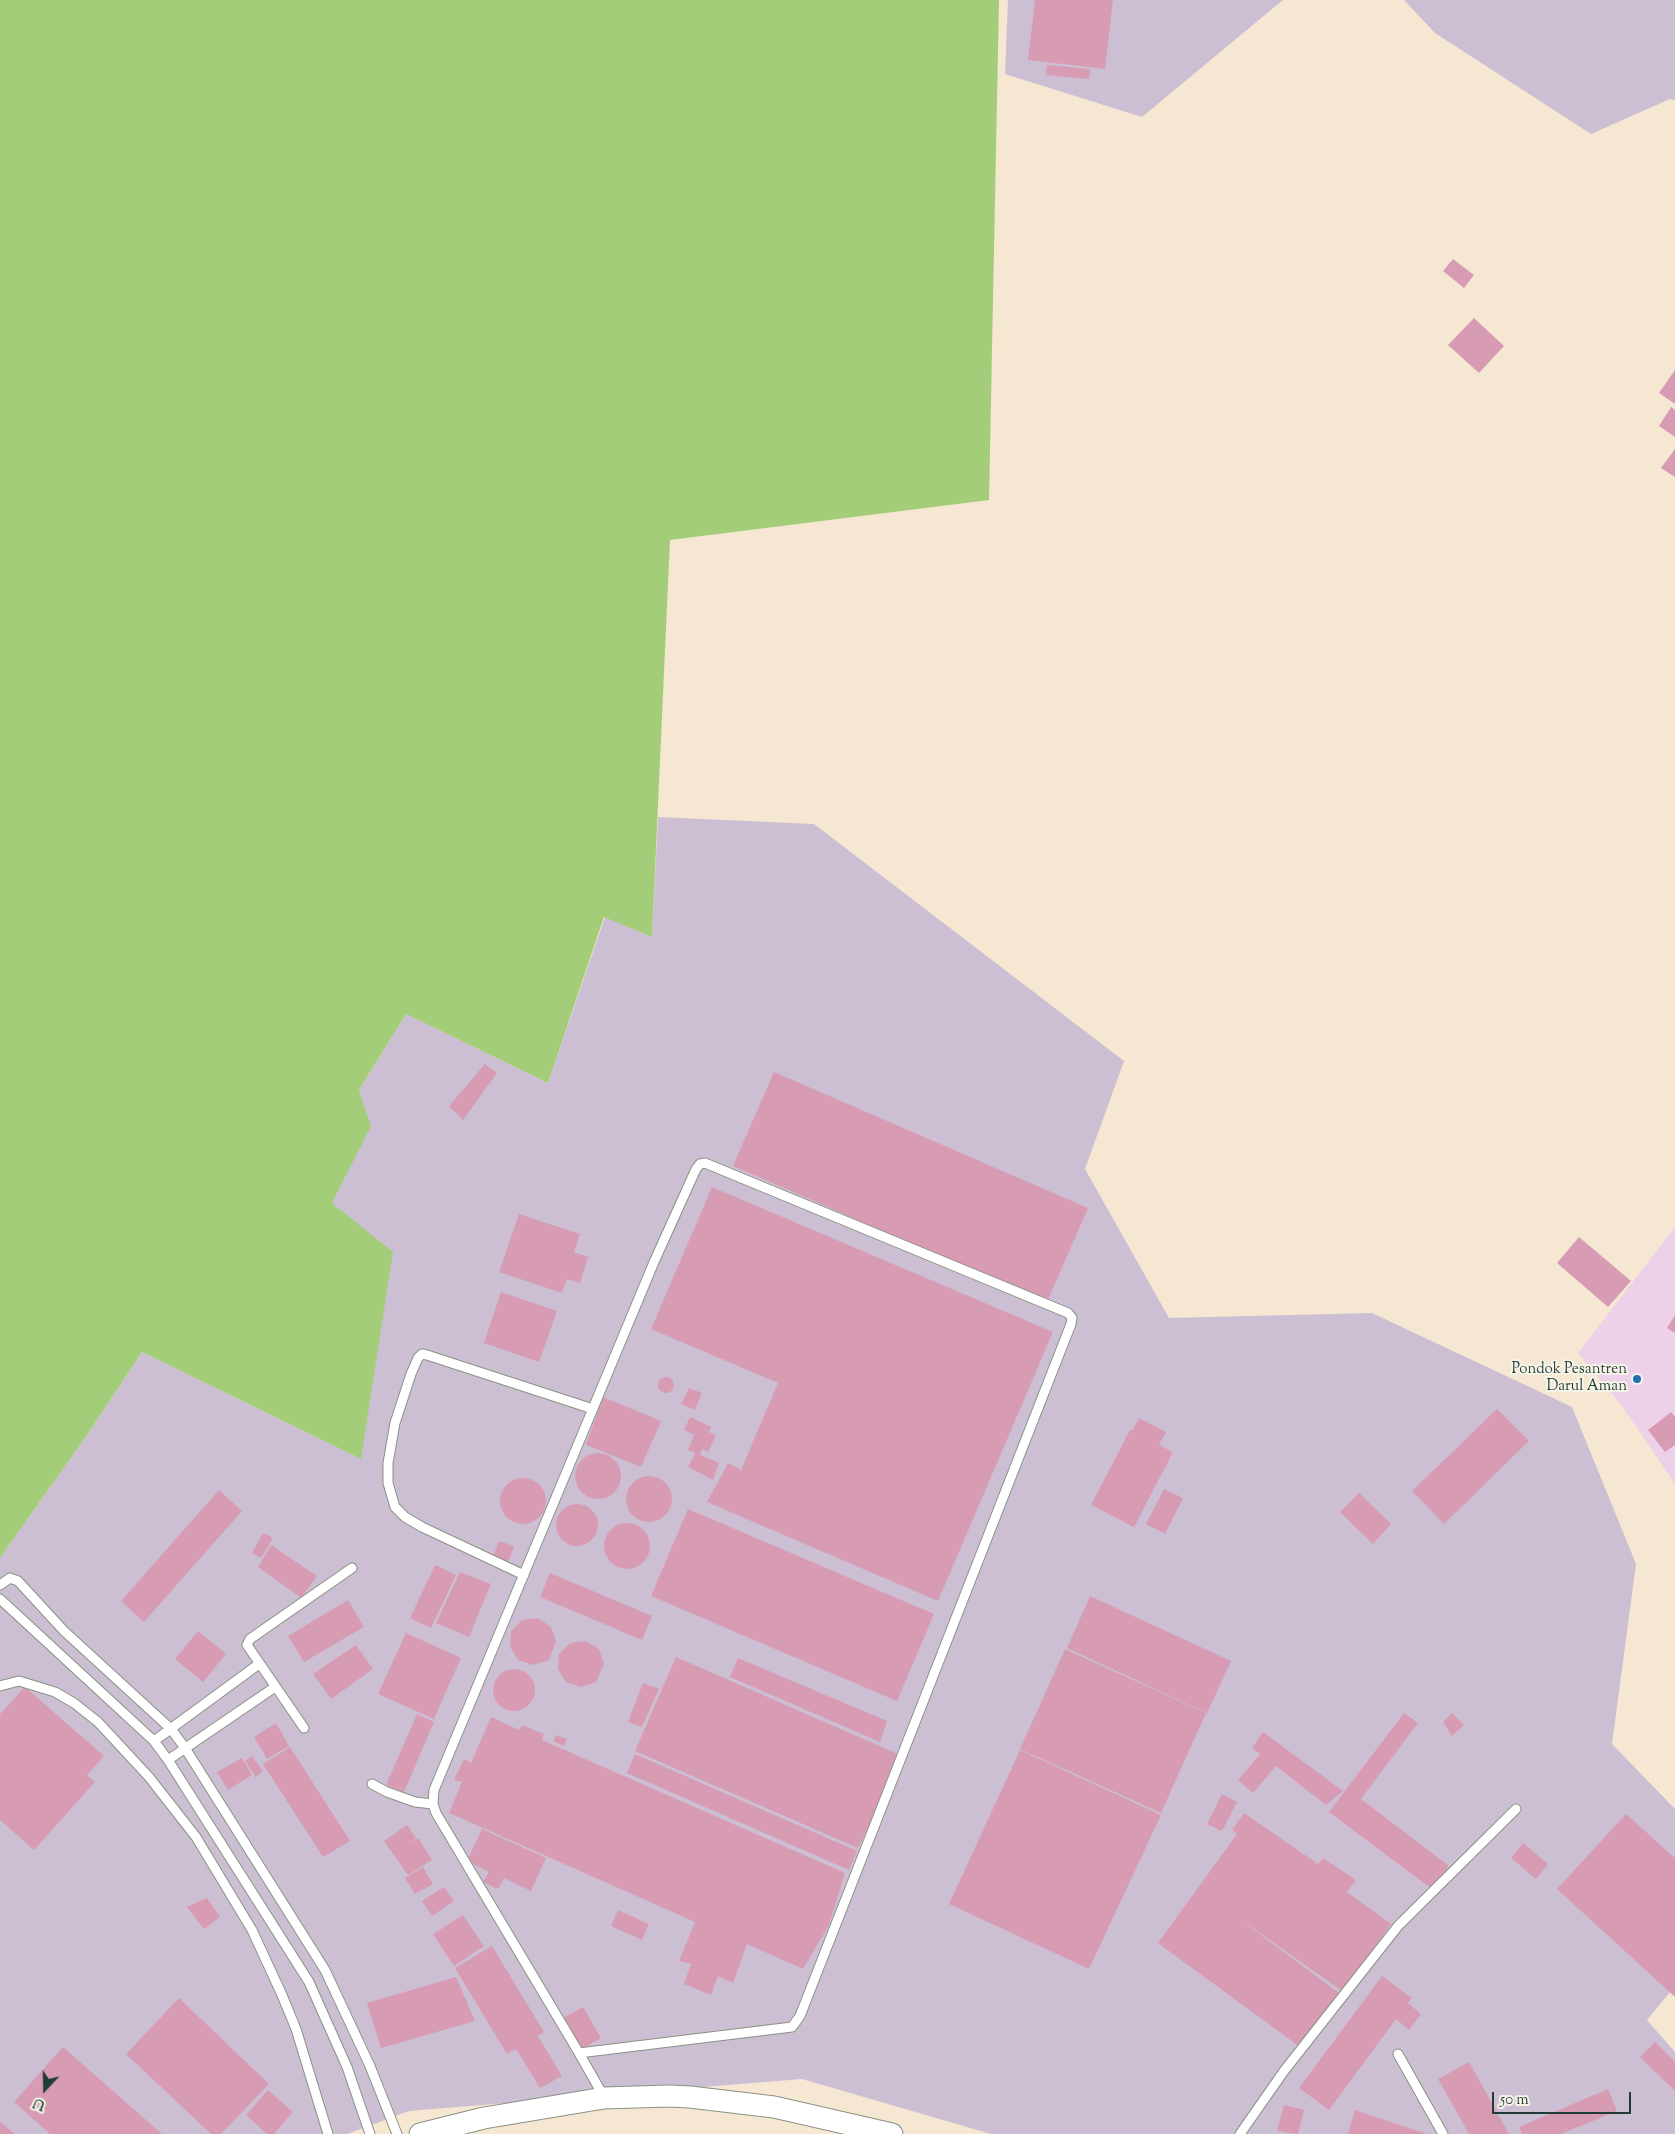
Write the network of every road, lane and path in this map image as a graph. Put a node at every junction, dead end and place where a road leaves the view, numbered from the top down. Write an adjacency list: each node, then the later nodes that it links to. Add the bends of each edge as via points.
1 (593, 1410): 3 (lane); 3 (lane, via 422,1354 411,1374 395,1422 388,1463 388,1483 396,1507 422,1527); 17 (lane, via 696,1169 705,1163 1068,1313 1072,1318 796,2023 792,2027)
2 (352, 1568): 6 (lane, via 250,1639 247,1647)
3 (524, 1575): 15 (lane, via 434,1790)
4 (0, 1586): 10 (lane, via 10,1578 18,1581 64,1631)
5 (0, 1599): 11 (lane)
6 (259, 1664): 8 (lane); 10 (lane)
7 (0, 1686): 20 (lane, via 19,1680 55,1692 74,1703 98,1722 149,1776 196,1837 252,1930 282,1995 296,2029)
8 (275, 1687): 9 (lane); 12 (lane)
9 (304, 1728)
10 (171, 1730): 11 (lane); 12 (lane)
11 (154, 1741): 13 (lane)
12 (185, 1748): 13 (lane); 22 (lane, via 325,1970 370,2066)
13 (168, 1760): 21 (lane, via 309,1982 347,2067)
14 (372, 1784): 15 (lane, via 415,1802)
15 (433, 1804): 17 (lane)
16 (1516, 1809): 25 (lane, via 1398,1926 1284,2071)
17 (579, 2053): 19 (lane)
18 (1398, 2054): 26 (lane)
19 (604, 2098): 23 (street, via 484,2118); 24 (street, via 690,2097 747,2103)
20 (328, 2134)
21 (370, 2134)
22 (397, 2134)
23 (420, 2134)
24 (892, 2134)
25 (1240, 2134)
26 (1443, 2134)

